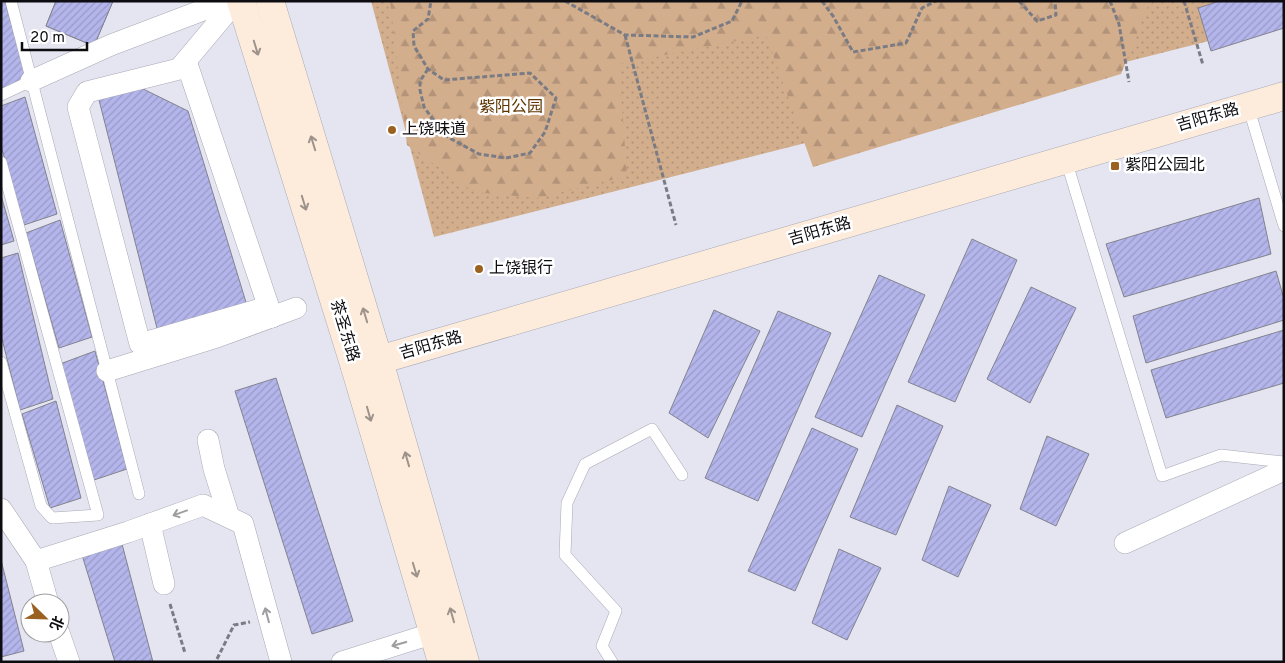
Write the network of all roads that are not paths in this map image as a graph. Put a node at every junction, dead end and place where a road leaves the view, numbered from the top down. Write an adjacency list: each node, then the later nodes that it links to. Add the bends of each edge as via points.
1 (11, 1): 7 (lane)
2 (226, 1): 7 (street, via 111,45)
3 (236, 1): 6 (street)
4 (241, 1): 17 (main road, 茶圣东路, one-way to 17)
5 (270, 1): 17 (main road, 茶圣东路, one-way to 5)
6 (186, 61): 15 (street); 15 (street, via 179,69 86,92 78,108 140,344 257,310)
7 (31, 81): 8 (lane); 18 (lane)
8 (1, 95)
9 (1284, 96): 10 (main road, 吉阳东路)
10 (1248, 106): 11 (main road, 吉阳东路); 13 (lane)
11 (1066, 160): 17 (main road, 吉阳东路); 20 (lane, via 1162,476 1221,455)
12 (1, 162): 16 (lane, via 98,516 52,518 41,506)
13 (1284, 226)
14 (296, 308): 15 (street)
15 (272, 316): 18 (street, via 217,337)
16 (1, 362)
17 (367, 364): 31 (main road, 茶圣东路, one-way to 31); 37 (main road, 茶圣东路, one-way to 17)
18 (107, 371): 23 (lane)
19 (208, 440): 25 (street)
20 (1284, 462)
21 (1284, 470): 27 (street)
22 (682, 475): 38 (lane, via 652,429 585,464 567,503 565,555 616,611 602,646)
23 (139, 494)
24 (1, 509): 28 (street)
25 (229, 517): 26 (street, one-way to 26, via 203,505); 34 (street, one-way to 25, via 243,524)
26 (150, 524): 28 (street); 29 (street)
27 (1125, 543)
28 (36, 560): 30 (street)
29 (164, 584)
30 (45, 593)
31 (434, 633): 35 (street, one-way to 35); 36 (main road, 茶圣东路)
32 (62, 643): 33 (street)
33 (69, 662)
34 (281, 662)
35 (342, 662)
36 (442, 662)
37 (465, 662)
38 (612, 662)

